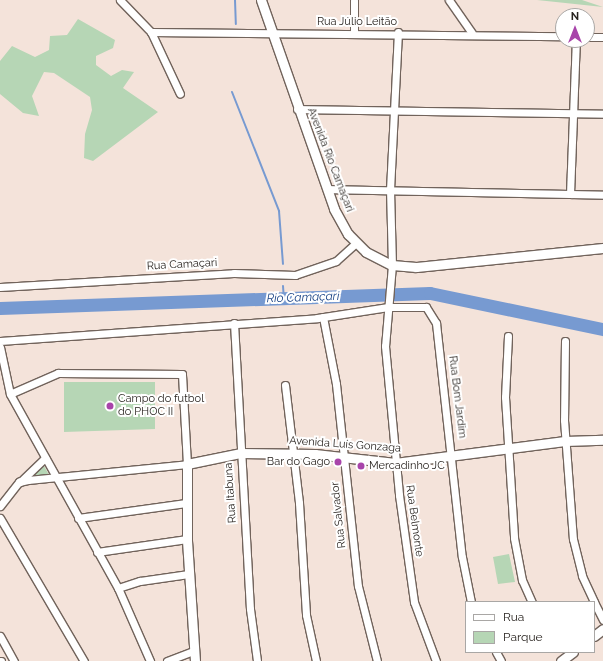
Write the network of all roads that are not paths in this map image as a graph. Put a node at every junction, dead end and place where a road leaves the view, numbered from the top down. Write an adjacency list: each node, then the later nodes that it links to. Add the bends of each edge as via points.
1 (120, 0): 5 (street)
2 (261, 0): 9 (street, Avenida Rio Camaçari)
3 (354, 0): 6 (street)
4 (449, 0): 8 (street)
5 (152, 32): 9 (street, Rua Júlio Leitão); 12 (street)
6 (354, 32): 7 (street, Rua Júlio Leitão); 9 (street, Rua Júlio Leitão)
7 (398, 32): 8 (street, Rua Júlio Leitão); 14 (street)
8 (472, 33): 10 (street, Rua Júlio Leitão)
9 (270, 34): 13 (street, Avenida Rio Camaçari)
10 (555, 36)
11 (576, 48): 15 (street)
12 (180, 94)
13 (297, 109): 14 (street); 18 (street, Avenida Rio Camaçari)
14 (395, 111): 15 (street); 17 (street)
15 (573, 113): 16 (street); 19 (street)
16 (603, 114)
17 (390, 188): 18 (street); 19 (street); 23 (street)
18 (327, 189): 21 (street, Avenida Rio Camaçari, via 342,225)
19 (570, 194): 20 (street)
20 (603, 195)
21 (356, 244): 23 (street, Avenida Rio Camaçari); 24 (street, Rua Camaçari, via 336,261 295,275 234,273)
22 (603, 248): 23 (street, Avenida Rio Camaçari, via 416,267)
23 (392, 265): 25 (street)
24 (0, 286)
25 (388, 307): 26 (street, Rua Bom Jardim); 39 (street, Rua Bom Jardim, via 422,306 434,316); 42 (street, Rua Belmonte, via 385,346)
26 (323, 317): 27 (street, Rua Bom Jardim); 40 (street, Rua Salvador, via 335,377)
27 (234, 323): 29 (street, Rua Bom Jardim); 37 (street, Rua Itabuna)
28 (508, 336): 36 (street)
29 (0, 341)
30 (565, 341): 35 (street)
31 (0, 347): 33 (street)
32 (285, 385): 38 (street)
33 (10, 394): 41 (street); 43 (street, via 58,373 182,374)
34 (603, 440): 35 (street, Avenida Luís Gonzaga)
35 (565, 442): 36 (street, Avenida Luís Gonzaga); 56 (street, via 576,558)
36 (507, 450): 39 (street, Avenida Luís Gonzaga); 55 (street, via 516,556 522,580)
37 (240, 453): 38 (street, Avenida Luís Gonzaga); 43 (street, Avenida Luís Gonzaga); 68 (street, Rua Itabuna, via 250,608)
38 (292, 453): 40 (street, Avenida Luís Gonzaga); 69 (street, via 306,615)
39 (453, 456): 42 (street, Avenida Luís Gonzaga); 54 (street, Rua Bom Jardim, via 462,556)
40 (344, 457): 42 (street, Avenida Luís Gonzaga); 70 (street, Rua Salvador, via 358,586)
41 (45, 458): 44 (street); 45 (street)
42 (396, 463): 71 (street, Rua Belmonte, via 414,602)
43 (187, 464): 44 (street); 46 (street)
44 (56, 476): 45 (street); 49 (street)
45 (20, 482): 47 (street)
46 (186, 503): 49 (street); 50 (street)
47 (0, 506)
48 (0, 518): 64 (street)
49 (78, 518): 51 (street)
50 (187, 539): 51 (street); 52 (street)
51 (98, 552): 53 (street)
52 (188, 574): 53 (street, via 140,580); 62 (street)
53 (118, 588): 65 (street)
54 (471, 601)
55 (532, 601)
56 (594, 601)
57 (595, 604): 58 (street)
58 (603, 620)
59 (603, 629): 60 (street)
60 (595, 635)
61 (0, 636): 63 (street)
62 (193, 651): 66 (street); 67 (street)
63 (14, 661)
64 (84, 661)
65 (150, 661)
66 (167, 661)
67 (195, 661)
68 (257, 661)
69 (316, 661)
70 (377, 661)
71 (436, 661)

